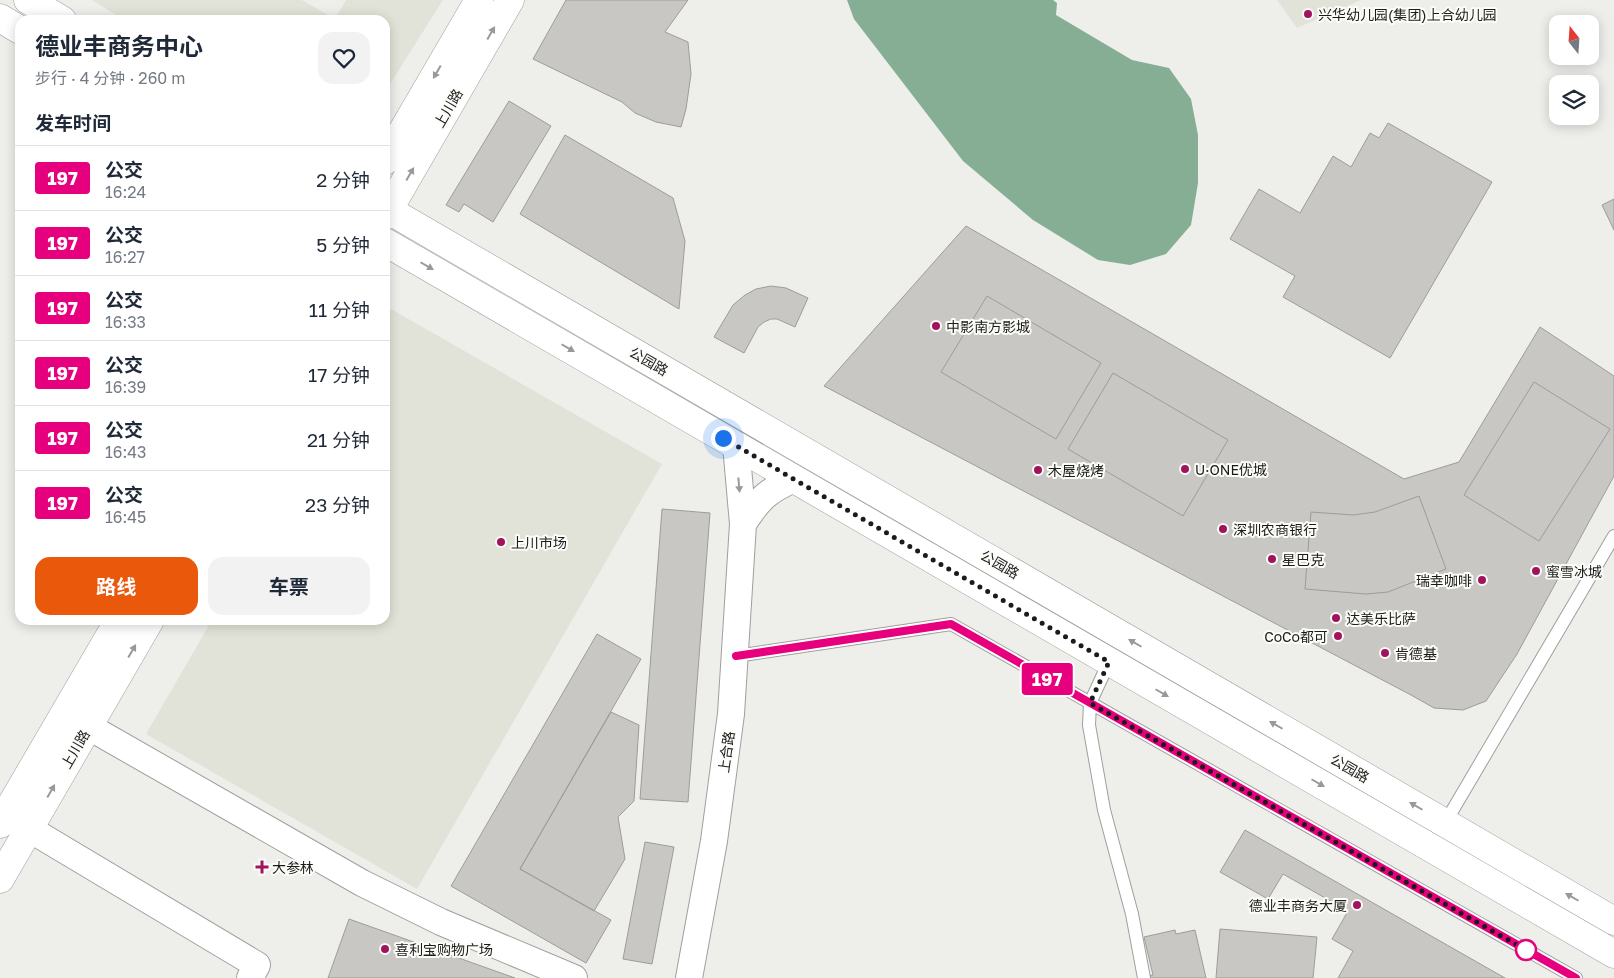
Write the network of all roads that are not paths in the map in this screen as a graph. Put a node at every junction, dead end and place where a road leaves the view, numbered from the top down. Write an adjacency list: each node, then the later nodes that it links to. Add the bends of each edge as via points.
1 (28, 0): 4 (main road)
2 (479, 0): 7 (main road, 上川路, one-way to 7)
3 (510, 0): 8 (main road, 上川路, one-way to 3)
4 (54, 15)
5 (0, 18): 6 (main road)
6 (15, 27)
7 (390, 153)
8 (390, 204)
9 (390, 213): 23 (main road, 公园路, one-way to 9)
10 (390, 245): 11 (main road, 公园路, one-way to 11)
11 (736, 445): 12 (main road, 公园路); 13 (street, 上合路, one-way to 13)
12 (794, 479): 13 (street, via 764,496); 18 (main road, 公园路)
13 (743, 524): 17 (street, 上合路)
14 (1614, 536): 23 (lane)
15 (116, 625): 20 (main road, 上川路)
16 (147, 625): 21 (main road, 上川路, one-way to 16)
17 (736, 656): 19 (lane, via 951,624); 30 (street, 上合路, via 714,841)
18 (1109, 662): 19 (lane); 27 (main road, 公园路, one-way to 27)
19 (1090, 703): 31 (lane, via 1089,725 1104,810 1132,914); 32 (lane)
20 (65, 713): 21 (street); 22 (main road, 上川路)
21 (88, 727): 24 (main road, 上川路, one-way to 21); 29 (street, via 362,883 441,922)
22 (3, 820): 24 (street)
23 (1446, 823): 26 (main road, 公园路, one-way to 23)
24 (29, 829): 25 (main road, 上川路); 28 (street, via 258,965)
25 (0, 879)
26 (1614, 921)
27 (1614, 954)
28 (250, 978)
29 (574, 978)
30 (689, 978)
31 (1144, 978)
32 (1576, 978)

